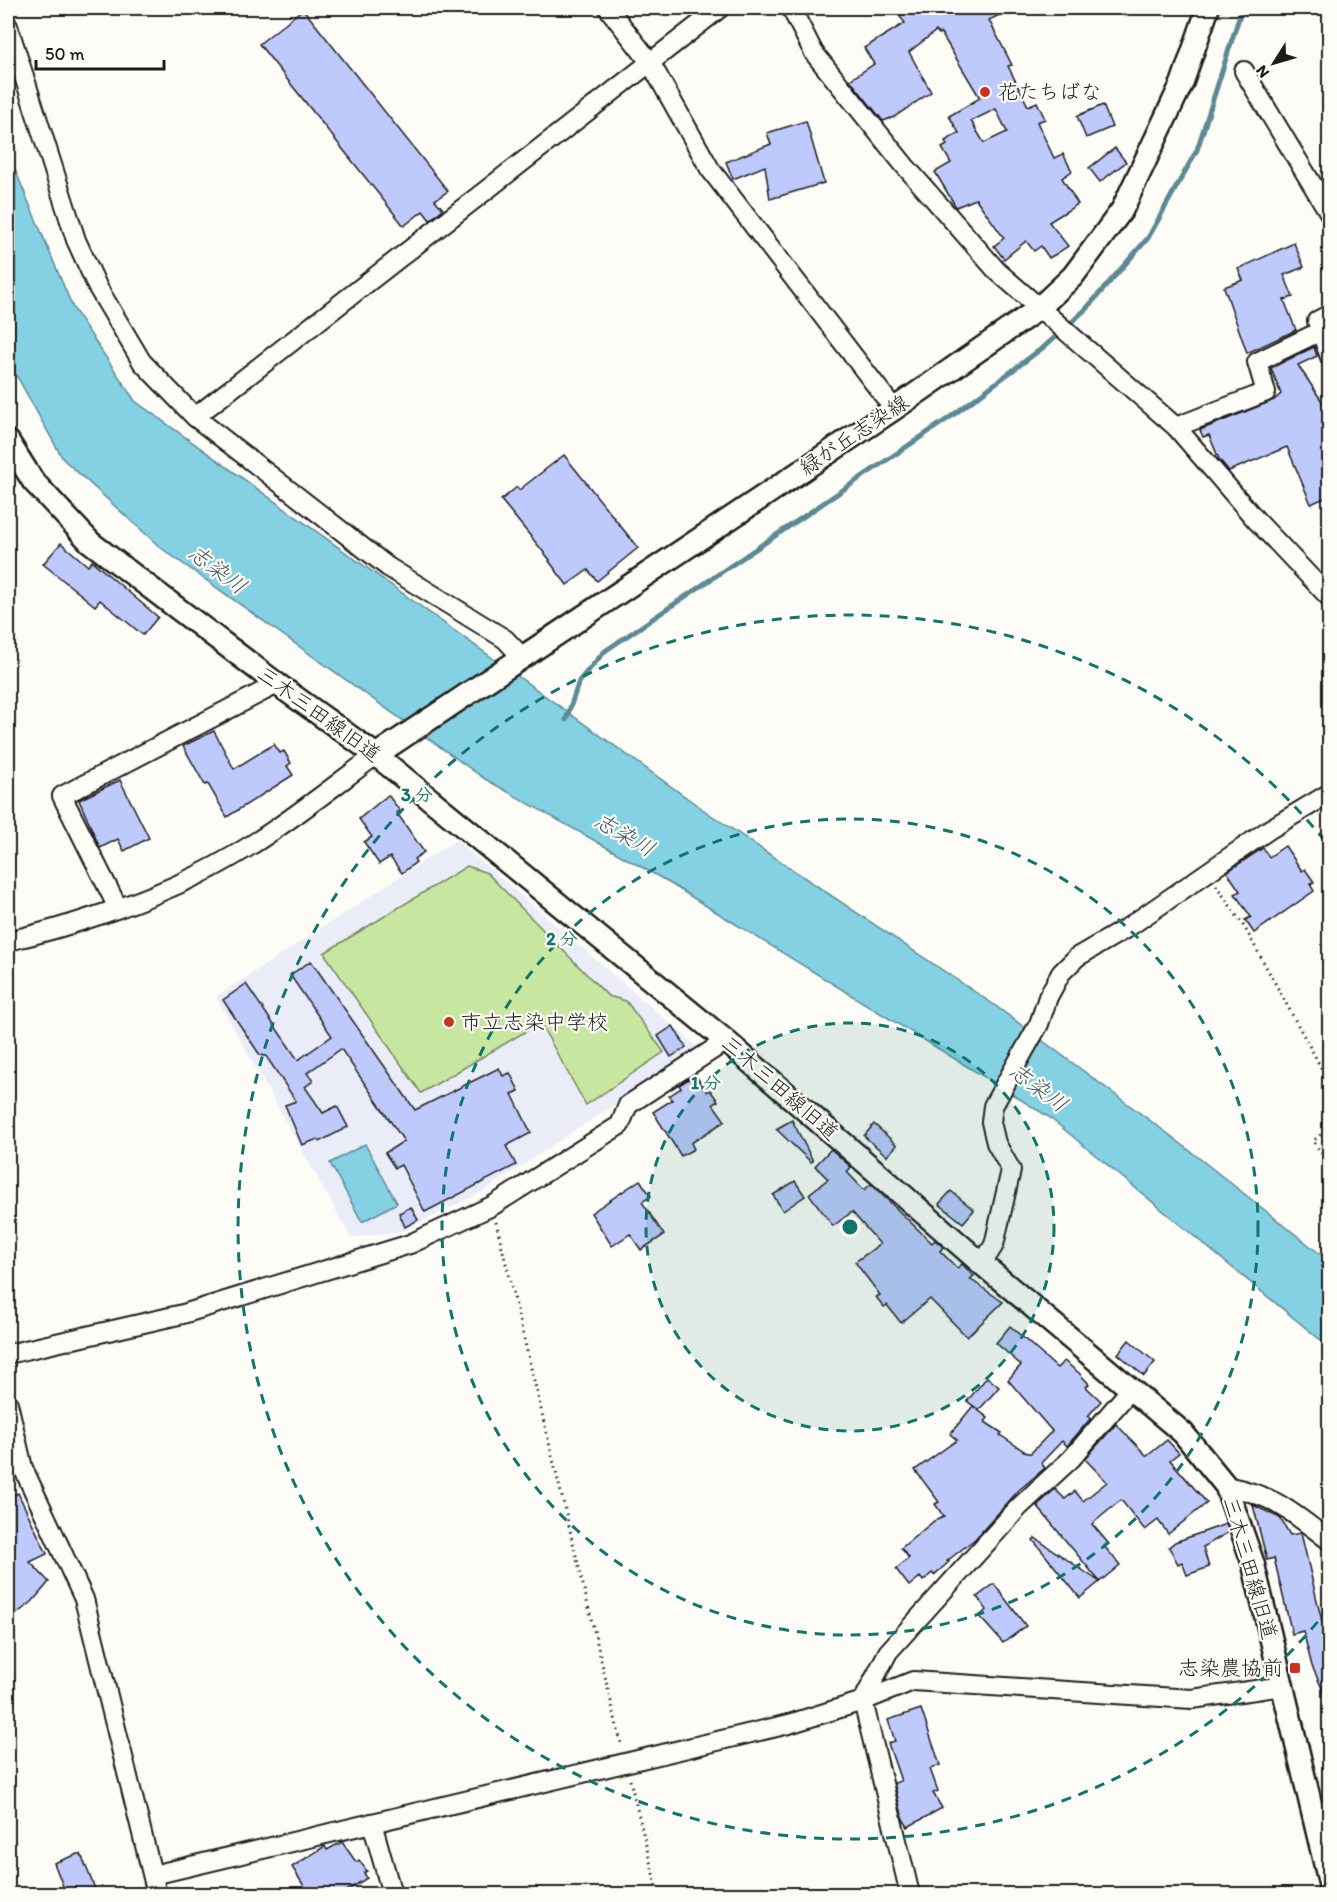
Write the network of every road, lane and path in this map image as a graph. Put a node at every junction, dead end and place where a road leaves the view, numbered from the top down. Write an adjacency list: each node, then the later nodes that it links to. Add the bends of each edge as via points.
1 (608, 8): 6 (street)
2 (720, 8): 6 (street)
3 (791, 8): 9 (street, via 814,53 905,166 998,271)
4 (1208, 8): 9 (street, 緑が丘志染線, via 1182,83 1122,210 1073,276)
5 (8, 26): 14 (street, via 76,240 98,288 142,362)
6 (650, 62): 13 (street, via 710,169); 14 (street)
7 (1244, 71): 8 (street)
8 (1329, 214)
9 (1038, 309): 13 (street, 緑が丘志染線); 15 (street)
10 (1329, 314): 11 (street, via 1317,321)
11 (1321, 331): 12 (street); 15 (street, via 1257,362 1266,392)
12 (1329, 357)
13 (894, 409): 18 (street, 緑が丘志染線)
14 (195, 417): 18 (street, via 388,567 505,639)
15 (1176, 428): 17 (street)
16 (8, 441): 19 (street, 三木三田線旧道, via 33,481 90,542)
17 (1329, 598)
18 (522, 657): 20 (street, 緑が丘志染線)
19 (277, 684): 20 (street, 三木三田線旧道); 23 (street, via 62,796)
20 (376, 755): 23 (street, via 272,831 198,875); 25 (street, 三木三田線旧道)
21 (1329, 793): 22 (street)
22 (1208, 874): 26 (path, via 1245,928); 30 (street, via 1077,957 1061,973 1039,1023 993,1106 991,1122 996,1143 1011,1170 994,1245)
23 (118, 908): 24 (street)
24 (8, 941)
25 (726, 1041): 29 (street, via 628,1105 620,1125); 30 (street, 三木三田線旧道)
26 (1329, 1084)
27 (1329, 1127): 28 (path, via 1313,1141)
28 (1329, 1165)
29 (492, 1206): 31 (street, via 410,1244 183,1314); 39 (path)
30 (982, 1264): 32 (street, 三木三田線旧道)
31 (8, 1354)
32 (1131, 1389): 35 (street, 三木三田線旧道, via 1183,1433); 38 (street, via 1071,1459 1019,1507 888,1652)
33 (8, 1402): 34 (street)
34 (15, 1470): 41 (street, via 84,1599)
35 (1226, 1486): 36 (street, via 1275,1500); 37 (street, 三木三田線旧道, via 1252,1563)
36 (1329, 1541)
37 (1283, 1686): 38 (street, via 1192,1699 913,1681); 42 (street, 三木三田線旧道)
38 (862, 1701): 39 (street, via 789,1724); 46 (street)
39 (626, 1764): 40 (street); 45 (path)
40 (372, 1824): 41 (street); 44 (street)
41 (153, 1875): 43 (street)
42 (1329, 1885)
43 (157, 1894)
44 (392, 1894)
45 (658, 1894)
46 (910, 1894)

